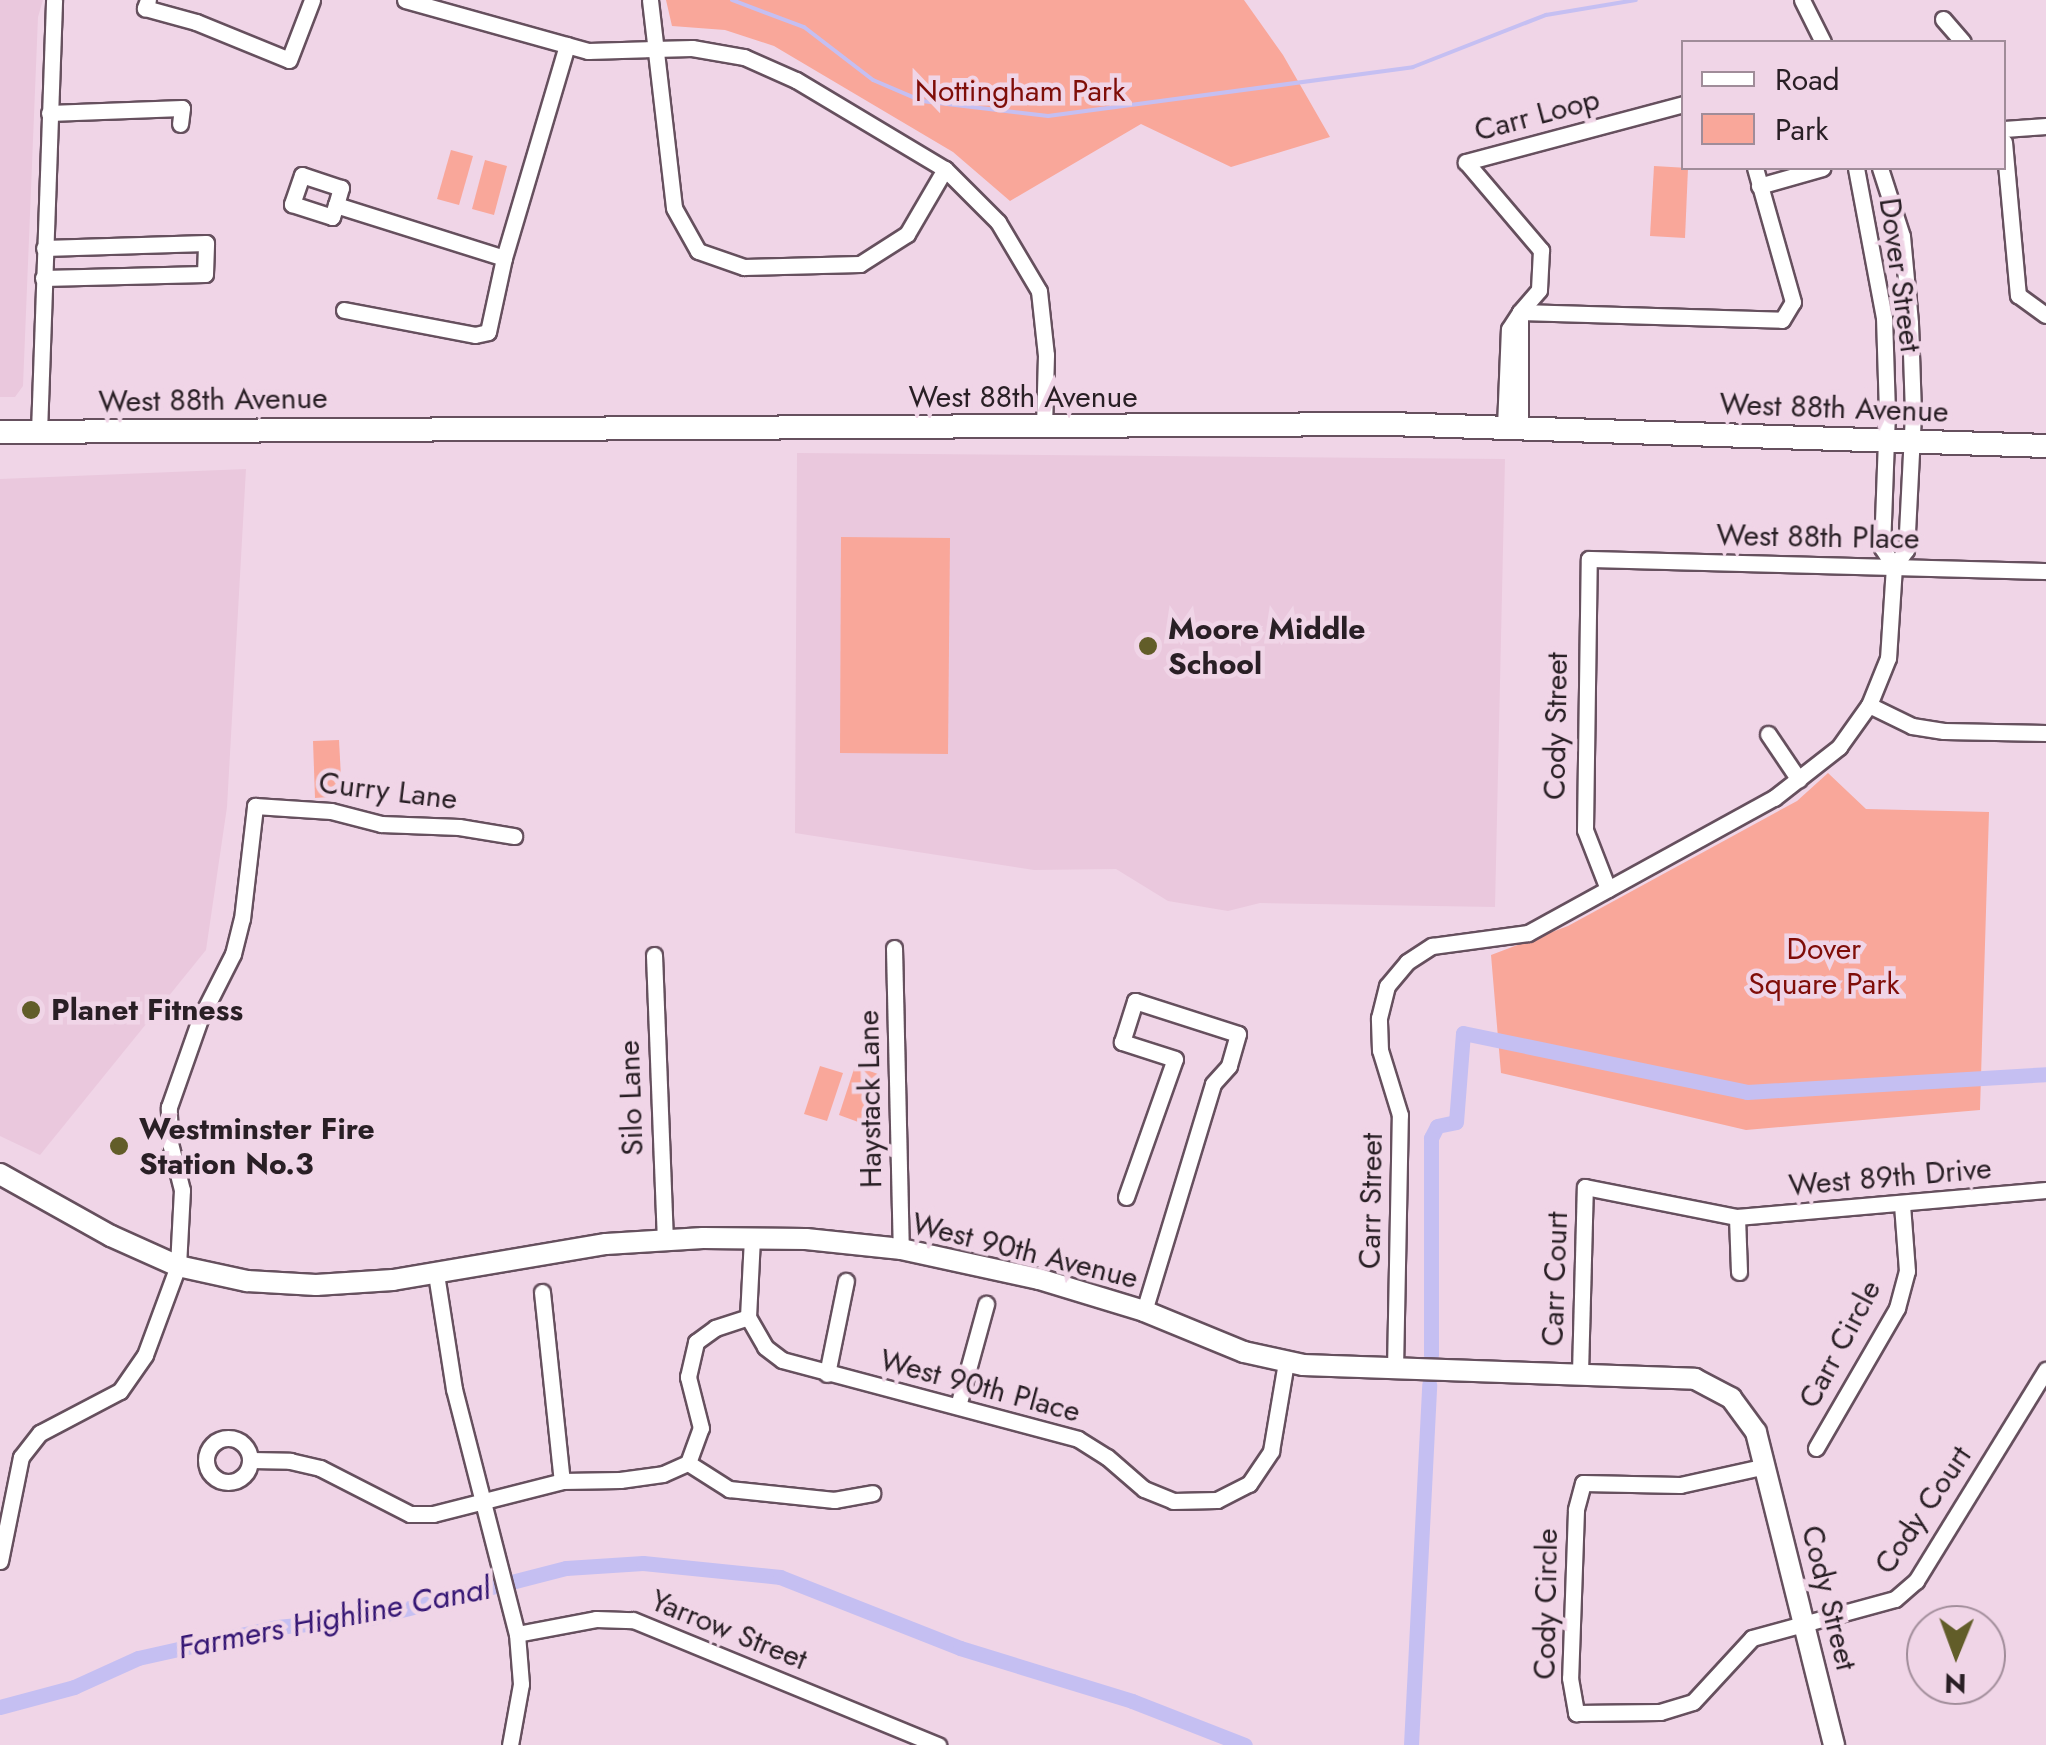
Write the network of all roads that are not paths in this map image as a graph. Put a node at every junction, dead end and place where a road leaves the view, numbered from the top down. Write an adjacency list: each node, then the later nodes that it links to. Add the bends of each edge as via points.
1 (54, 0): 13 (street)
2 (148, 0): 3 (street, via 145,8 289,60)
3 (312, 0)
4 (406, 0): 10 (street)
5 (650, 0): 11 (street)
6 (1802, 0): 8 (street)
7 (1943, 19): 9 (street)
8 (1823, 40)
9 (1961, 40)
10 (567, 45): 11 (street); 26 (street)
11 (654, 48): 18 (street, via 744,57 796,80); 18 (street, via 674,208 698,251 744,267 860,264 908,234)
12 (1681, 105): 29 (street, Carr Loop, via 1466,162 1541,250 1539,290)
13 (49, 113): 14 (street, via 182,108); 25 (street)
14 (180, 124)
15 (2046, 126): 16 (street)
16 (2006, 129)
17 (2006, 164): 30 (street, via 2018,295 2025,310)
18 (946, 169): 32 (street, via 998,222 1039,291)
19 (1755, 170): 23 (street)
20 (1815, 170): 23 (street)
21 (1856, 170): 35 (street, Dover Street, via 1884,317)
22 (1881, 170): 36 (street, Dover Street, via 1902,236)
23 (1759, 186): 29 (street, via 1793,302 1782,320)
24 (336, 205): 26 (street)
25 (44, 248): 27 (street); 27 (street, via 206,242 206,274)
26 (504, 258): 28 (street, via 492,327 481,335)
27 (43, 278): 34 (street)
28 (344, 310)
29 (1520, 312): 31 (street, Carr Loop, via 1509,329)
30 (2046, 315)
31 (1513, 427): 32 (main road, West 88th Avenue); 35 (main road, West 88th Avenue)
32 (1044, 428): 34 (main road, West 88th Avenue)
33 (0, 432): 34 (main road, West 88th Avenue)
34 (40, 432)
35 (1887, 442): 36 (main road, West 88th Avenue); 39 (street, Dover Street, via 1882,548)
36 (1912, 442): 37 (main road, West 88th Avenue); 39 (street, Dover Street, via 1906,550)
37 (2046, 446)
38 (1589, 559): 39 (street, West 88th Place); 46 (street, Cody Street, via 1584,830)
39 (1894, 566): 40 (street, West 88th Place); 41 (street, Dover Street, via 1888,658)
40 (2046, 570)
41 (1869, 705): 43 (street, via 1912,726 1944,732); 44 (street, Dover Street, via 1839,747)
42 (1768, 734): 44 (street)
43 (2046, 734)
44 (1799, 780): 46 (street, Carr Street)
45 (514, 836): 58 (street, Curry Lane, via 255,806 233,954 200,1019 169,1107 182,1190)
46 (1608, 889): 67 (street, Carr Street, via 1528,933 1432,946 1387,986 1380,1050 1400,1115)
47 (894, 948): 57 (street, Haystack Lane)
48 (654, 955): 56 (street, Silo Lane)
49 (0, 1174): 58 (street, West 90th Avenue)
50 (1586, 1187): 54 (street, West 89th Drive); 69 (street, Carr Court)
51 (2046, 1190): 53 (street, West 89th Drive)
52 (1126, 1197): 64 (street, via 1175,1059 1122,1042 1135,1001 1238,1034 1230,1066 1213,1084)
53 (1902, 1204): 54 (street, West 89th Drive); 72 (street, Carr Circle, via 1907,1271 1897,1308)
54 (1738, 1217): 59 (street)
55 (752, 1237): 56 (street, West 90th Avenue); 57 (street, West 90th Avenue); 65 (street)
56 (665, 1239): 60 (street, West 90th Avenue, via 564,1249)
57 (901, 1250): 64 (street, West 90th Avenue, via 1039,1279)
58 (178, 1266): 60 (street, West 90th Avenue, via 280,1284); 79 (street, via 145,1355 120,1391 40,1433 21,1458)
59 (1739, 1272)
60 (436, 1274): 78 (street, via 454,1389)
61 (846, 1280): 70 (street)
62 (542, 1292): 76 (street)
63 (986, 1304): 71 (street)
64 (1144, 1311): 66 (street, West 90th Avenue)
65 (748, 1317): 70 (street, West 90th Place, via 765,1347 782,1360); 74 (street, via 696,1342 688,1378 701,1428)
66 (1286, 1362): 67 (street, West 90th Avenue); 71 (street, West 90th Place, via 1271,1452 1250,1484 1217,1500 1157,1497 1078,1439)
67 (1395, 1369): 69 (street, West 90th Avenue)
68 (2046, 1370): 80 (street, Cody Court, via 1916,1581 1895,1599)
69 (1580, 1373): 75 (street, West 90th Avenue, via 1674,1376 1713,1386 1745,1413)
70 (827, 1374): 71 (street, West 90th Place)
71 (958, 1406)
72 (1816, 1448)
73 (251, 1460): 78 (street, via 320,1468 410,1514)
74 (688, 1463): 76 (street, via 663,1474); 77 (street, via 730,1489 834,1500)
75 (1766, 1466): 80 (street, Cody Street); 80 (street, Cody Circle, via 1680,1485 1584,1483 1576,1510 1576,1713 1660,1712 1693,1702 1752,1638)
76 (562, 1481): 78 (street)
77 (872, 1493)
78 (484, 1502): 81 (street)
79 (0, 1561)
80 (1804, 1624): 84 (street, Cody Street)
81 (517, 1634): 82 (street, via 521,1684); 83 (street, Yarrow Street, via 596,1619 633,1620)
82 (510, 1745)
83 (938, 1745)
84 (1834, 1745)

